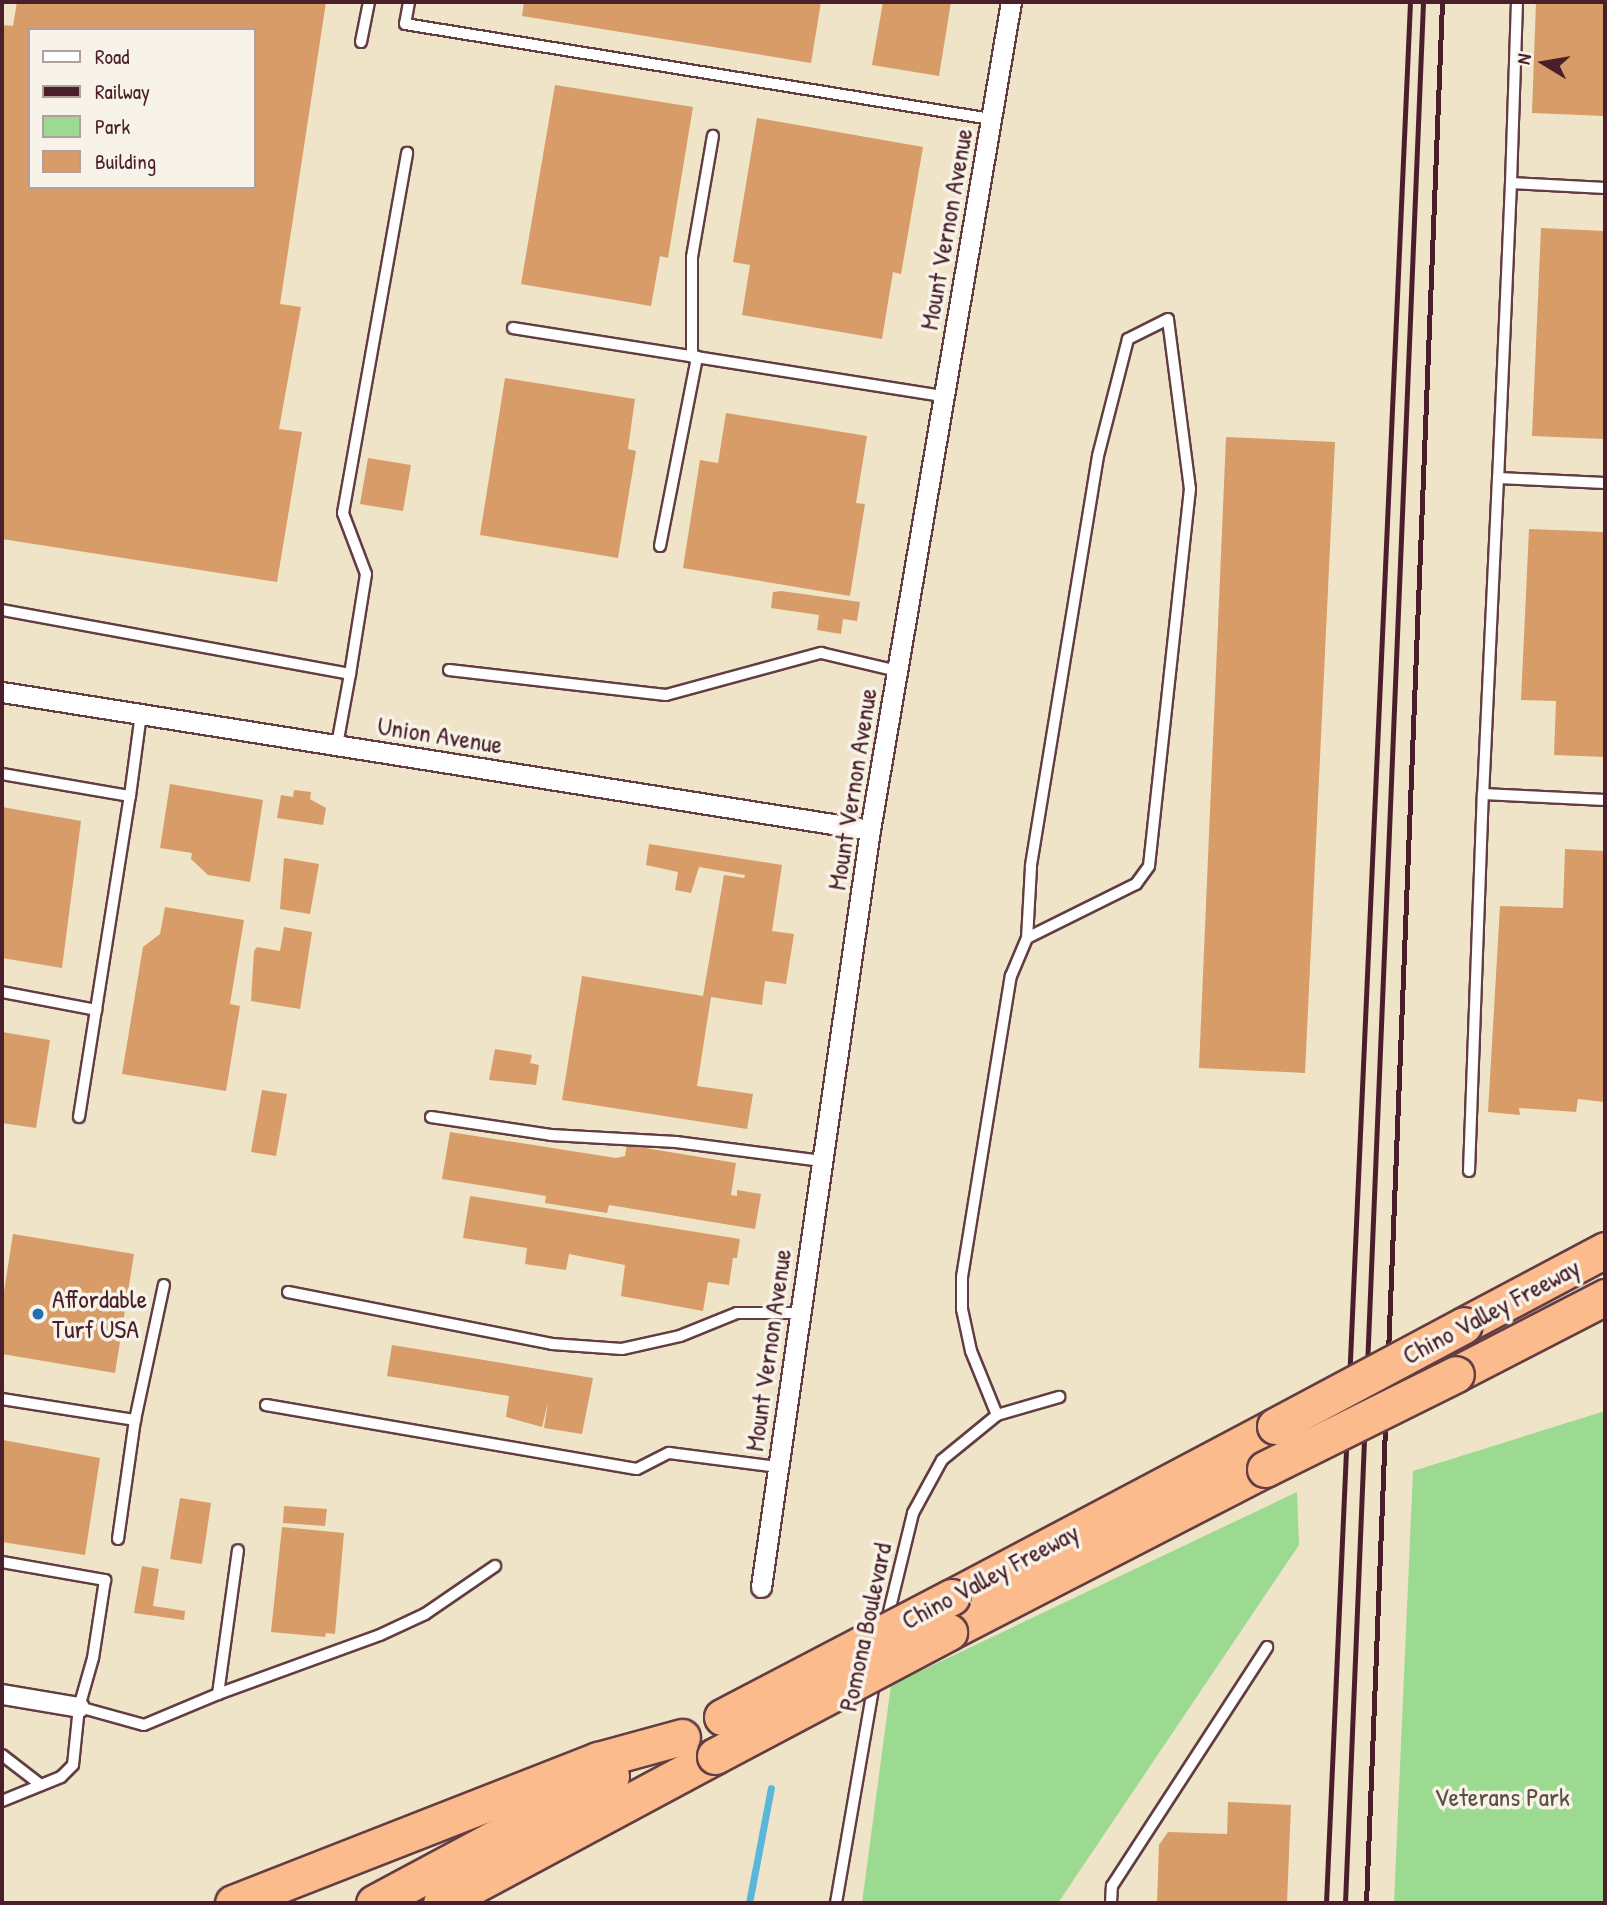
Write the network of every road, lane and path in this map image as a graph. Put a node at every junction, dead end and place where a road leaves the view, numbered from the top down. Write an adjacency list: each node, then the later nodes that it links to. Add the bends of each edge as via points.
1 (369, 2): 5 (lane)
2 (409, 2): 6 (lane, via 405,24)
3 (1011, 2): 6 (street, Mount Vernon Avenue)
4 (1517, 2): 9 (lane)
5 (361, 41)
6 (991, 119): 13 (street, Mount Vernon Avenue)
7 (713, 136): 12 (lane, via 692,257)
8 (407, 153): 20 (lane, via 343,513 366,575)
9 (1511, 183): 10 (lane); 14 (lane)
10 (1605, 188)
11 (513, 328): 12 (lane)
12 (694, 357): 13 (lane); 16 (lane)
13 (944, 396): 19 (street, Mount Vernon Avenue)
14 (1498, 478): 15 (lane); 25 (lane)
15 (1605, 483)
16 (660, 546)
17 (2, 610): 20 (lane)
18 (449, 670): 19 (lane, via 666,695 821,653)
19 (897, 671): 28 (street, Mount Vernon Avenue)
20 (350, 674): 23 (lane)
21 (2, 692): 22 (street, Union Avenue)
22 (141, 714): 23 (street, Union Avenue); 26 (lane)
23 (337, 745): 28 (street, Union Avenue)
24 (2, 774): 26 (lane)
25 (1483, 794): 27 (lane); 35 (lane)
26 (130, 796): 31 (lane)
27 (1605, 800)
28 (870, 830): 34 (street, Mount Vernon Avenue)
29 (1027, 938): 29 (lane, via 1136,884 1149,866 1190,489 1168,319 1128,339 1098,456 1031,867); 46 (lane, via 1011,976 962,1277 962,1309 971,1351)
30 (2, 992): 31 (lane)
31 (96, 1010): 32 (lane)
32 (79, 1117)
33 (431, 1117): 34 (lane, via 551,1135 676,1142)
34 (822, 1161): 40 (street, Mount Vernon Avenue)
35 (1469, 1171)
36 (1605, 1250): 58 (highway, Chino Valley Freeway, bridge)
37 (164, 1284): 47 (lane)
38 (288, 1292): 40 (lane, via 552,1344 622,1349 680,1336 737,1313)
39 (1605, 1297): 42 (highway, Chino Valley Freeway)
40 (800, 1313): 48 (street, Mount Vernon Avenue)
41 (1605, 1320): 42 (highway, via 1567,1336)
42 (1498, 1353): 64 (highway, Chino Valley Freeway, bridge, via 949,1632)
43 (1059, 1396): 46 (lane, Pomona Boulevard)
44 (2, 1399): 47 (lane)
45 (266, 1405): 48 (lane, via 637,1469 669,1453)
46 (996, 1415): 65 (lane, Pomona Boulevard, via 942,1460 926,1481 906,1533 867,1716)
47 (135, 1420): 49 (lane)
48 (778, 1466): 53 (street, Mount Vernon Avenue)
49 (118, 1539)
50 (238, 1550): 56 (lane)
51 (2, 1562): 57 (lane, via 105,1580 93,1658)
52 (495, 1566): 56 (lane, via 425,1614 380,1635)
53 (761, 1587)
54 (1267, 1647): 66 (lane, via 1112,1886)
55 (2, 1694): 57 (street)
56 (218, 1694): 57 (lane, via 144,1725)
57 (79, 1707): 60 (lane, via 73,1765 61,1777)
58 (682, 1737): 62 (highway, via 598,1760); 63 (highway, Chino Valley Freeway)
59 (2, 1755): 60 (lane)
60 (41, 1785): 61 (lane)
61 (2, 1801)
62 (233, 1903)
63 (374, 1903)
64 (441, 1903)
65 (836, 1903)
66 (1111, 1903)

